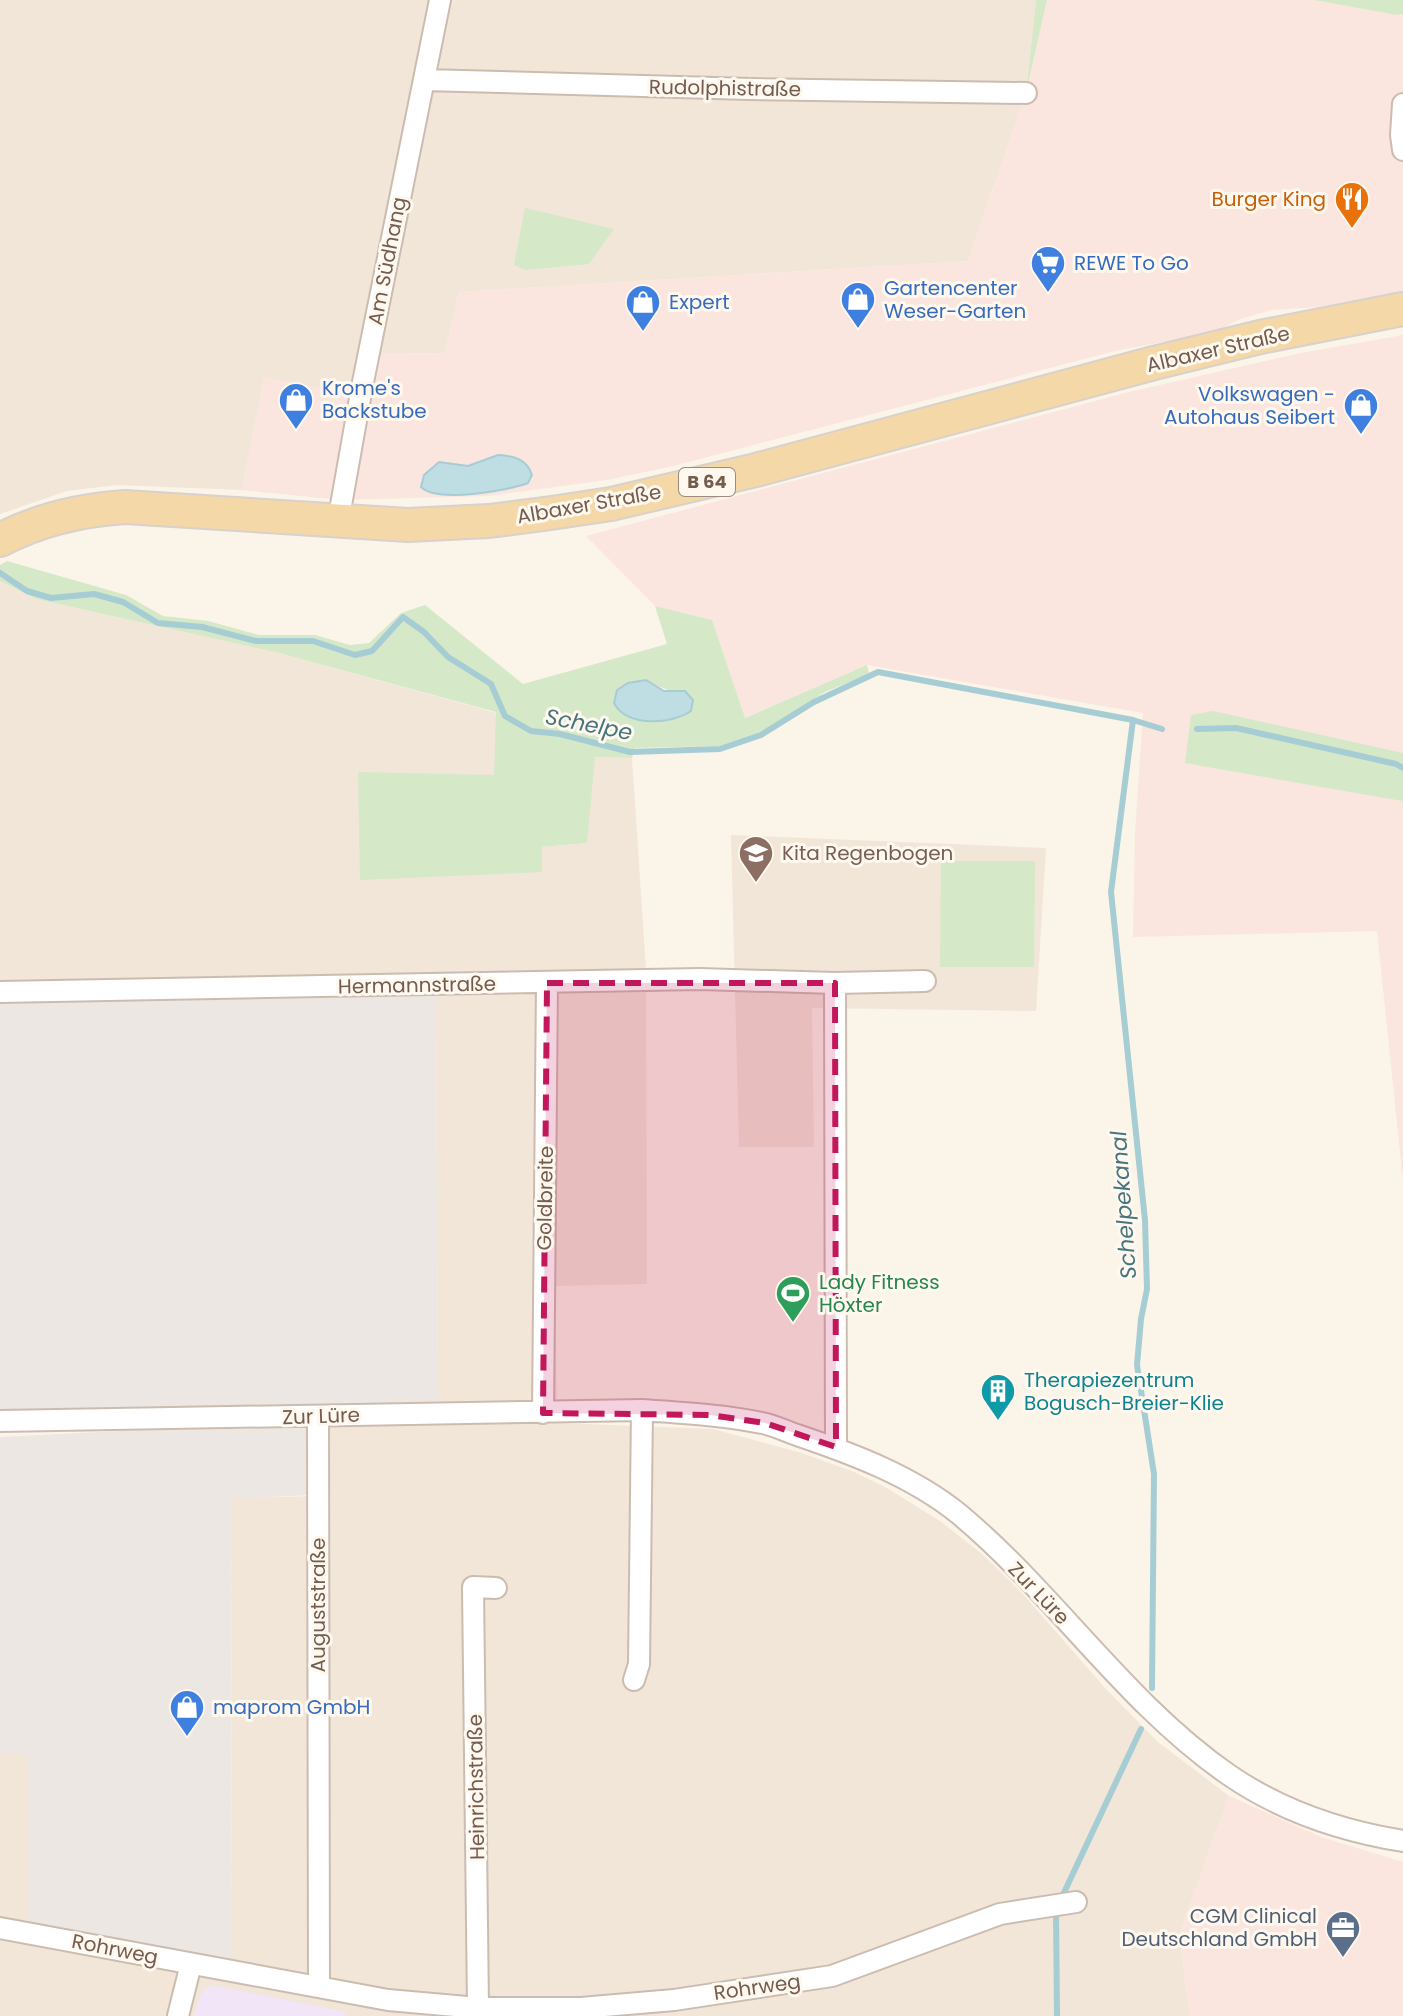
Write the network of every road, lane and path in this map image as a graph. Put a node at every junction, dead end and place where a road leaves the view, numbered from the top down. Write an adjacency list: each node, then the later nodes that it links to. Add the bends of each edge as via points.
1 (440, 0): 2 (street, Am Südhang)
2 (424, 80): 3 (street, Rudolphistraße); 7 (street, Am Südhang)
3 (1026, 93)
4 (1403, 104): 5 (street)
5 (1403, 150)
6 (1403, 309): 7 (main road, Albaxer Straße / B 64, via 1154,363 611,504 489,521)
7 (338, 522): 8 (main road, Albaxer Straße / B 64, via 125,507 56,517)
8 (0, 540)
9 (925, 981): 11 (street, Hermannstraße)
10 (547, 983): 11 (street, Hermannstraße); 12 (street, Hermannstraße); 14 (street, Goldbreite)
11 (835, 983): 17 (street)
12 (0, 992)
13 (642, 1410): 14 (street, Zur Lüre); 17 (street, Zur Lüre, via 765,1423); 19 (street, via 639,1664)
14 (543, 1413): 15 (street, Zur Lüre)
15 (318, 1416): 16 (street, Zur Lüre); 24 (street, Auguststraße)
16 (0, 1421)
17 (836, 1447): 20 (street, Zur Lüre, via 957,1513 1142,1699 1229,1775 1318,1820)
18 (496, 1588): 25 (street, Heinrichstraße, via 473,1587)
19 (634, 1680)
20 (1403, 1841)
21 (1076, 1902): 25 (street, Rohrweg, via 1000,1914 832,1976 659,2001)
22 (0, 1928): 23 (street, Rohrweg)
23 (191, 1964): 24 (street, Rohrweg); 26 (street)
24 (319, 1986): 25 (street, Rohrweg, via 388,2000)
25 (478, 2008)
26 (178, 2016)

